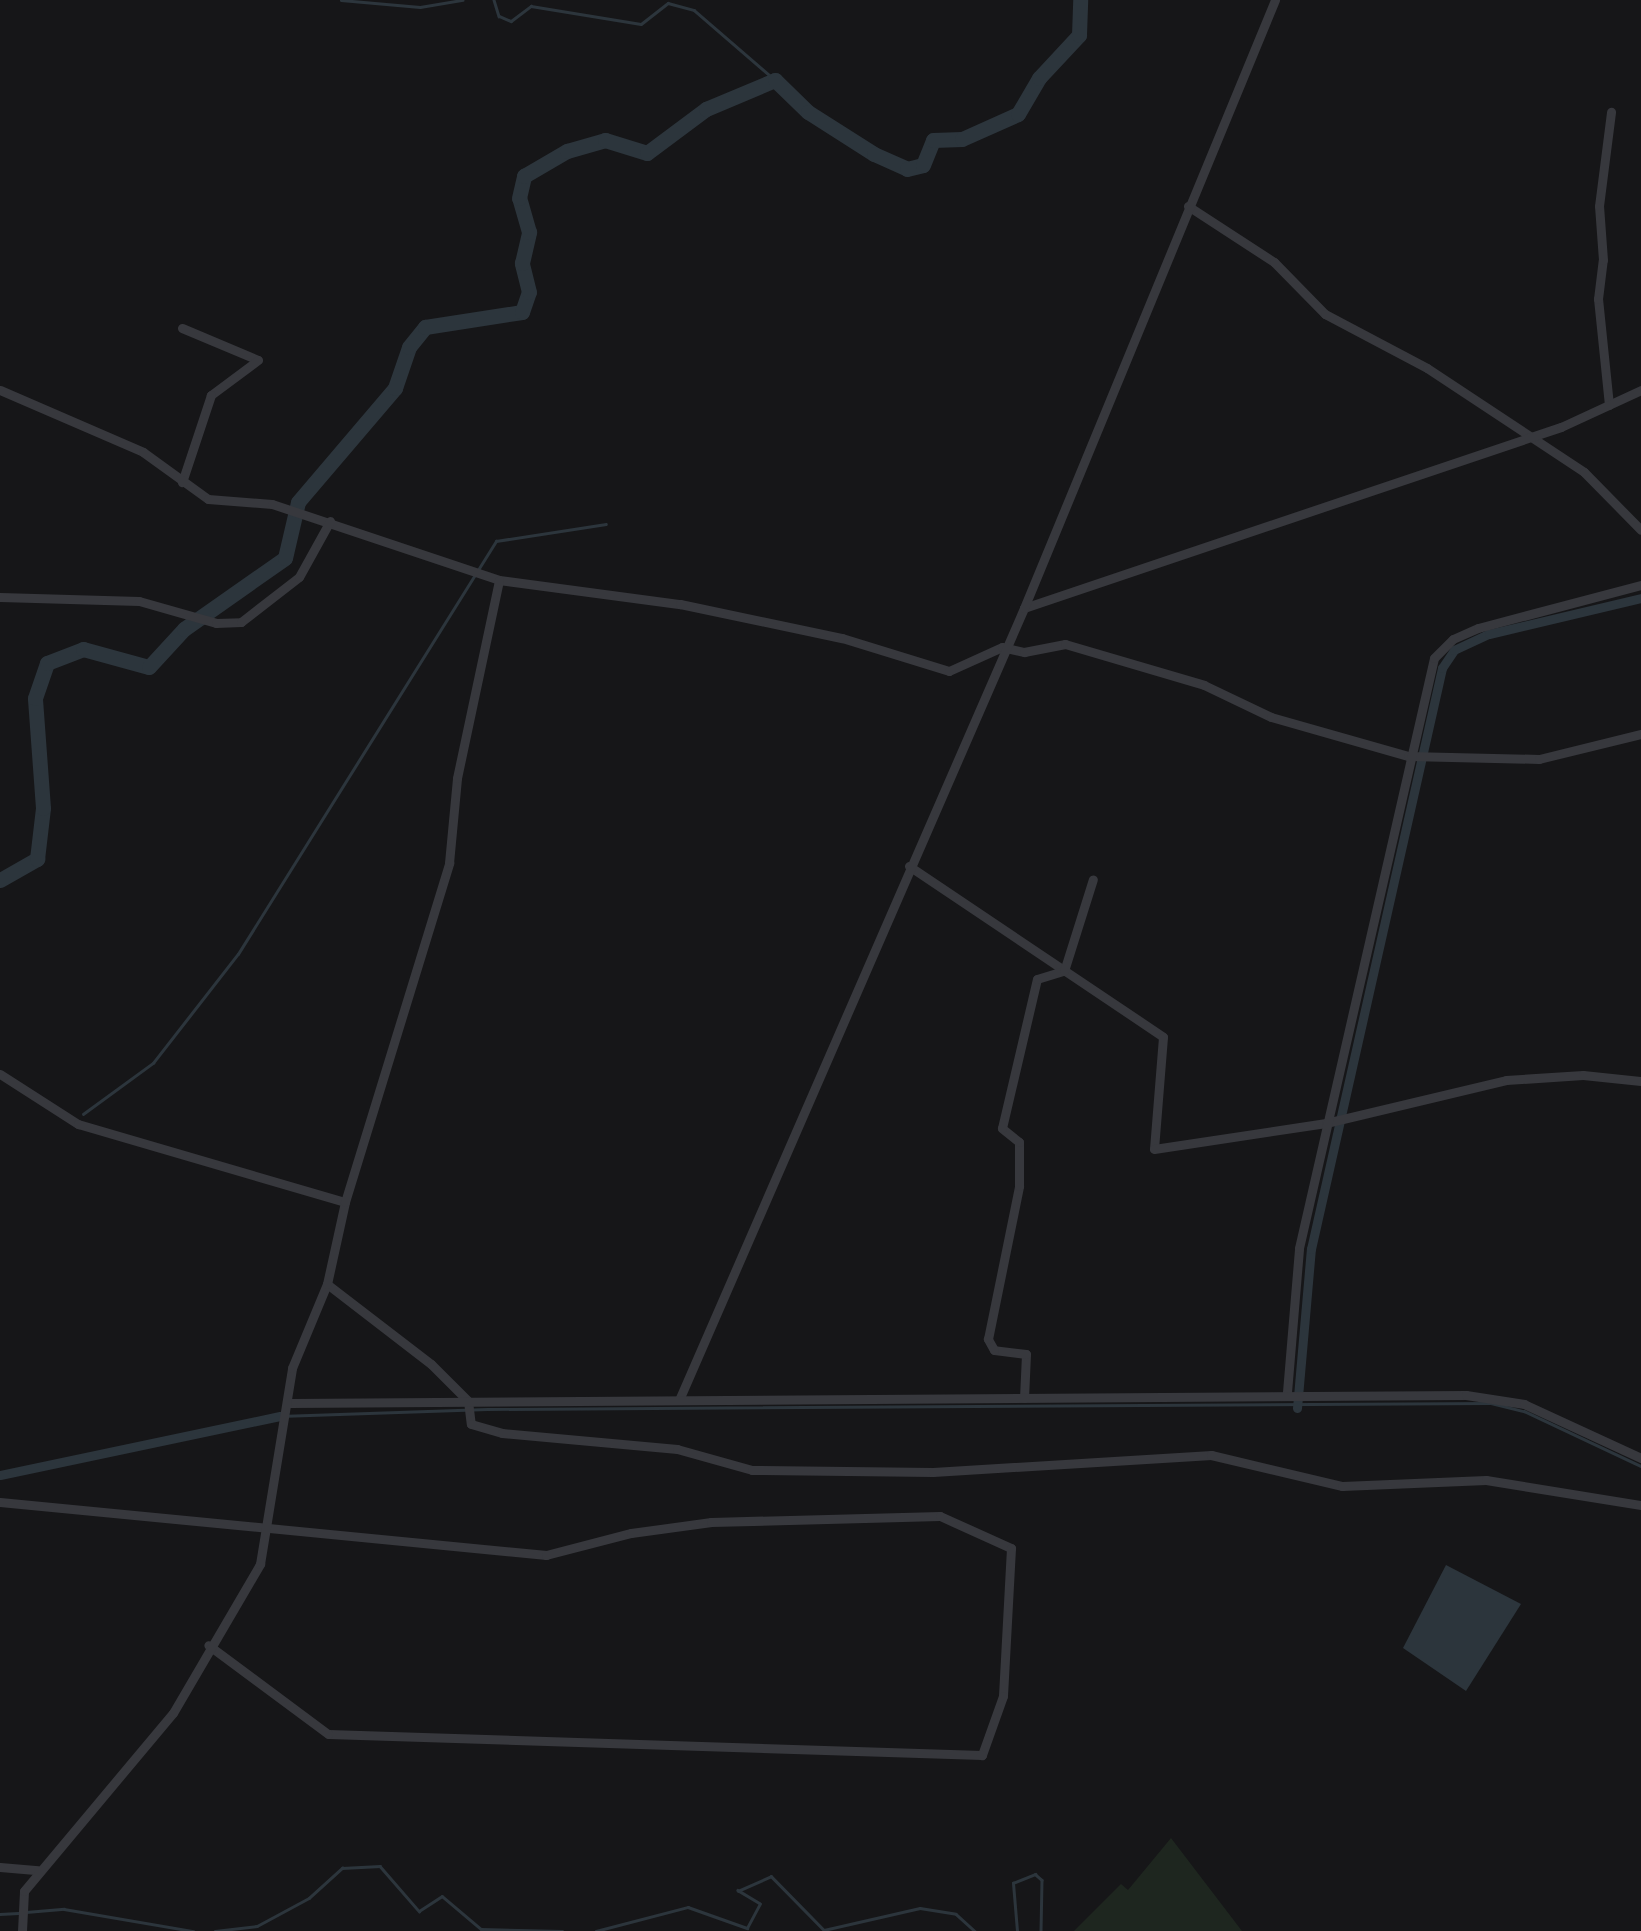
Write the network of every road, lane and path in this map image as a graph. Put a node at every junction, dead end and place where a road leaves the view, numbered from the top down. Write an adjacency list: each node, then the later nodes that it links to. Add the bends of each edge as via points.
1 (1276, 0): 3 (street)
2 (1611, 112): 7 (street, via 1599,206 1598,300)
3 (1188, 206): 8 (street, via 1274,262 1325,314); 15 (street)
4 (182, 328): 9 (street, via 258,360 211,395)
5 (0, 390): 9 (street, via 143,452)
6 (1641, 390): 7 (street)
7 (1608, 406): 8 (street)
8 (1534, 436): 11 (street, via 1584,472); 15 (street)
9 (182, 482): 10 (street, via 208,499 272,504)
10 (330, 521): 12 (street); 14 (street, via 299,577 241,622 216,623 139,600)
11 (1641, 530)
12 (498, 580): 16 (street, via 698,608 842,638 949,671); 25 (street, via 457,778 449,864)
13 (1641, 585): 18 (street, via 1453,639 1428,672)
14 (0, 597)
15 (1024, 608): 16 (street)
16 (1002, 647): 18 (street, via 1024,652 1064,644 1127,659 1271,717); 19 (street)
17 (1641, 734): 18 (street, via 1539,759)
18 (1408, 756): 24 (street)
19 (909, 866): 21 (street); 29 (street)
20 (1093, 880): 21 (street)
21 (1064, 970): 24 (street, via 1163,1037 1154,1149); 28 (street, via 1037,979 1002,1128 1019,1142 1020,1186 988,1338 994,1350 1026,1354)
22 (0, 1074): 25 (street, via 78,1124)
23 (1641, 1081): 24 (street, via 1583,1075 1506,1080)
24 (1326, 1123): 27 (street, via 1298,1248)
25 (345, 1202): 26 (street)
26 (327, 1284): 30 (street, via 363,1307); 31 (street, via 292,1368)
27 (1288, 1392): 28 (street); 32 (street, via 1504,1399)
28 (1024, 1398): 29 (street)
29 (679, 1400): 30 (street)
30 (468, 1406): 31 (street); 34 (street, via 479,1429 677,1449 752,1470 933,1472 1211,1454 1342,1486 1486,1480)
31 (289, 1412): 35 (street)
32 (1641, 1458)
33 (0, 1502): 35 (street)
34 (1641, 1505)
35 (267, 1528): 36 (street, via 244,1596); 36 (street, via 546,1555 711,1522 940,1516 1010,1548 1002,1696 982,1755 370,1738 328,1734)
36 (208, 1645): 38 (street, via 173,1713)
37 (0, 1867): 38 (street)
38 (38, 1870): 39 (street, via 24,1891)
39 (22, 1927)

